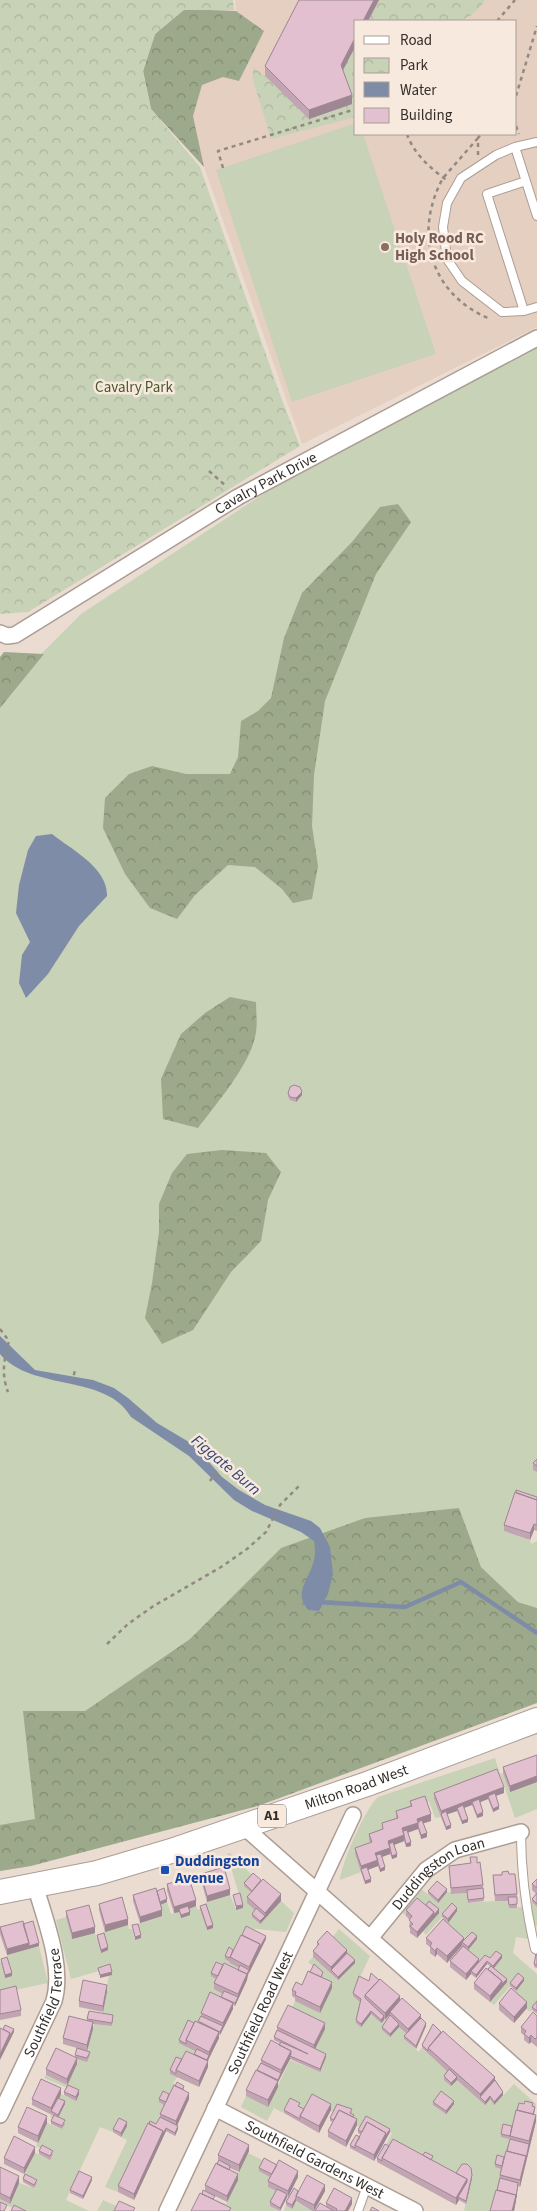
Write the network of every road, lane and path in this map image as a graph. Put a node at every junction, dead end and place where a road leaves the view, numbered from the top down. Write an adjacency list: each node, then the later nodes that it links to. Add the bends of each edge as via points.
1 (515, 0): 2 (path)
2 (498, 20)
3 (537, 26): 4 (path)
4 (521, 75): 5 (path); 6 (path)
5 (517, 82)
6 (517, 92)
7 (354, 110): 13 (path, via 218,151)
8 (407, 135): 15 (path, via 426,162)
9 (481, 135): 12 (path, via 478,138)
10 (537, 142): 11 (lane)
11 (515, 147): 12 (lane); 14 (lane)
12 (477, 166): 15 (lane, via 461,178)
13 (223, 168)
14 (526, 181): 16 (lane); 19 (lane, via 487,194)
15 (456, 188): 19 (lane, via 447,203 443,227 447,259 462,281 502,312)
16 (534, 195): 17 (lane)
17 (537, 216)
18 (537, 307): 19 (lane)
19 (524, 311)
20 (537, 338): 22 (street, Cavalry Park Drive)
21 (209, 471): 22 (path)
22 (238, 498): 23 (street, Cavalry Park Drive, via 15,635)
23 (0, 633)
24 (0, 1329): 27 (path, via 9,1341 3,1364 3,1379)
25 (76, 1370): 26 (path)
26 (72, 1384)
27 (8, 1392)
28 (218, 1467): 29 (path)
29 (210, 1481)
30 (299, 1486): 31 (path, via 280,1505 266,1532 247,1549 221,1568 152,1606)
31 (107, 1644)
32 (537, 1720): 34 (main road, Milton Road West / A1, via 367,1784)
33 (353, 1815): 37 (street, Southfield Road West)
34 (243, 1826): 36 (main road, Milton Road West / A1, via 97,1872); 37 (street)
35 (521, 1832): 39 (street, Duddingston Loan, via 455,1850 426,1870); 40 (lane, via 523,1887)
36 (35, 1885): 38 (main road, Milton Road West / A1); 43 (street, Southfield Terrace, via 56,1961 57,1990)
37 (317, 1890): 39 (street); 42 (street, Southfield Road West)
38 (0, 1892)
39 (371, 1938): 41 (street)
40 (537, 1950)
41 (537, 2086)
42 (216, 2108): 44 (street, Southfield Gardens West); 45 (street, Southfield Road West)
43 (0, 2115)
44 (367, 2186): 46 (lane); 47 (street, Southfield Gardens West)
45 (166, 2211)
46 (358, 2211)
47 (415, 2211)

